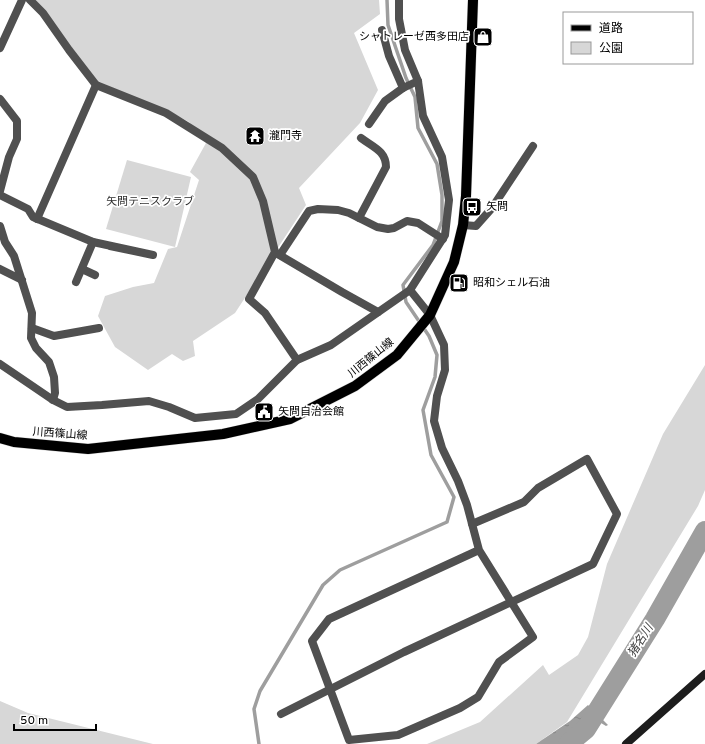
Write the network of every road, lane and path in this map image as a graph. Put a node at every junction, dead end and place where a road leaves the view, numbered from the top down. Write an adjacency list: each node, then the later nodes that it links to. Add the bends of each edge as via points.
1 (22, 0): 6 (street)
2 (30, 0): 8 (street, via 43,13)
3 (399, 0): 7 (street, via 405,50)
4 (473, 0): 18 (main road, 川西篠山線)
5 (382, 30): 9 (street)
6 (0, 48)
7 (418, 82): 9 (street); 20 (street, via 423,116 442,157 449,200)
8 (96, 85): 17 (street); 23 (street, via 166,112 222,148 253,177 263,201)
9 (403, 88): 11 (street, via 385,101)
10 (0, 99): 14 (street, via 17,121 17,139 9,157)
11 (369, 124)
12 (361, 138): 16 (street, via 383,154 386,167)
13 (533, 146): 18 (street, via 492,208 476,226)
14 (0, 191)
15 (0, 195): 17 (street, via 28,208 33,218)
16 (359, 218): 20 (street, via 377,227 388,229 407,221 418,224); 23 (street, via 338,210 318,209 309,212)
17 (37, 219): 21 (street)
18 (463, 225): 31 (main road, 川西篠山線, via 454,262)
19 (0, 226): 27 (street)
20 (443, 239): 29 (street)
21 (93, 242): 22 (street, via 153,255); 25 (street)
22 (110, 246)
23 (277, 254): 30 (street); 34 (street, via 249,299 265,313)
24 (0, 269): 27 (street)
25 (82, 269): 26 (street); 28 (street)
26 (95, 275)
27 (22, 280): 32 (street, via 32,313)
28 (76, 282)
29 (410, 290): 30 (street); 31 (street)
30 (378, 312): 34 (street, via 330,345)
31 (430, 315): 37 (main road, 川西篠山線, via 397,355 356,386 290,419 223,434 88,449 14,442); 38 (street, via 444,345 445,370 437,396 434,421)
32 (32, 328): 33 (street, via 54,336); 36 (street, via 31,338 49,362 54,377)
33 (99, 328)
34 (298, 360): 36 (street, via 258,399 236,414 195,418 148,401 67,407)
35 (0, 364): 36 (street)
36 (53, 400)
37 (0, 438)
38 (472, 524): 39 (street); 40 (street, via 524,502 538,488 587,459 617,514 593,564)
39 (479, 550): 40 (street); 42 (street, via 329,619 312,641)
40 (510, 602): 42 (street); 42 (street, via 533,637 499,662 478,697 460,708 398,735 349,740)
41 (705, 674): 44 (main road)
42 (330, 689): 43 (street)
43 (281, 714)
44 (626, 744)

